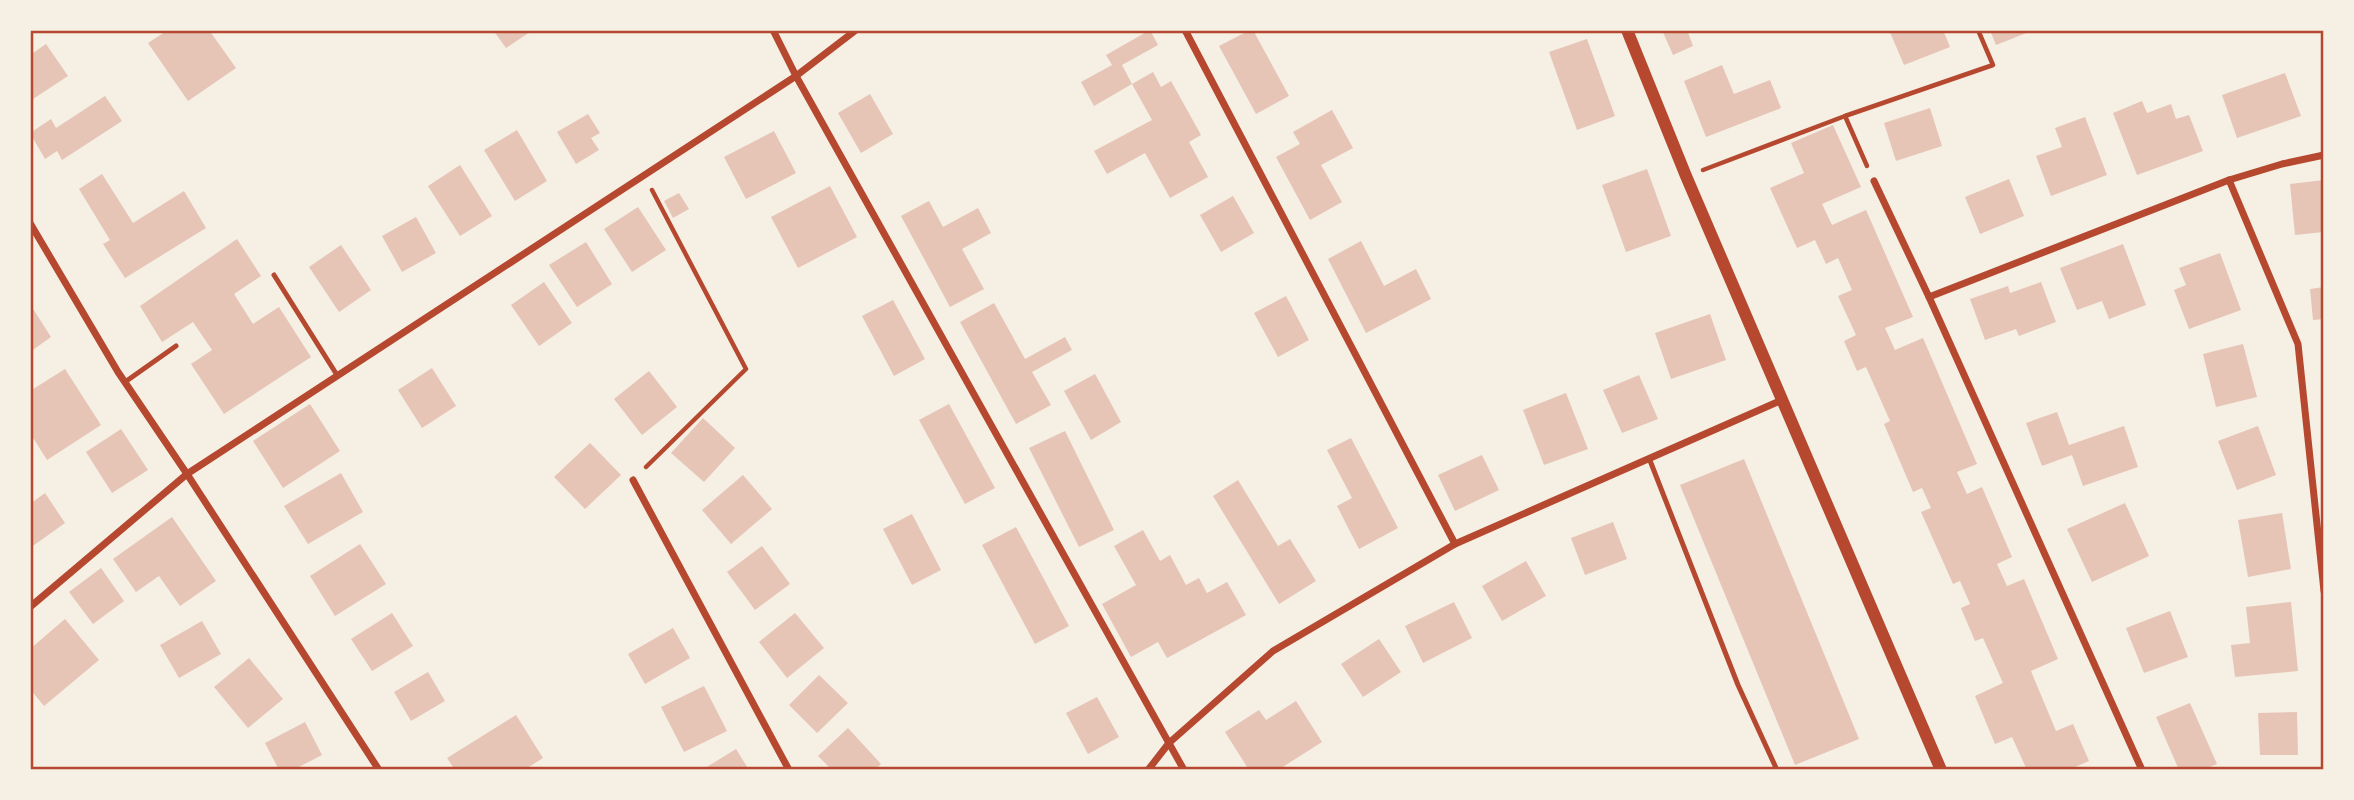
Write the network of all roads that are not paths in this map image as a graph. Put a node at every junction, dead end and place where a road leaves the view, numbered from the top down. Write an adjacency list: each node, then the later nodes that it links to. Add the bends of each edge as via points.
1 (773, 30): 5 (street)
2 (856, 30): 5 (street)
3 (1185, 30): 19 (street)
4 (1627, 30): 15 (street)
5 (796, 76): 13 (street); 22 (street)
6 (2324, 155): 7 (street)
7 (2229, 180): 11 (street); 20 (street, via 2298,344)
8 (1874, 181): 11 (street)
9 (30, 223): 14 (street)
10 (274, 275): 13 (lane)
11 (1929, 297): 29 (street)
12 (176, 346): 14 (lane)
13 (337, 375): 17 (street)
14 (125, 382): 17 (street)
15 (1782, 400): 16 (street); 28 (street)
16 (1649, 458): 19 (street); 27 (lane, via 1738,685)
17 (187, 474): 21 (street); 23 (street)
18 (633, 480): 24 (street)
19 (1455, 544): 22 (street, via 1273,651)
20 (2324, 592)
21 (30, 607)
22 (1169, 743): 25 (street); 26 (street)
23 (379, 770)
24 (789, 770)
25 (1148, 770)
26 (1184, 770)
27 (1777, 770)
28 (1941, 770)
29 (2142, 770)

